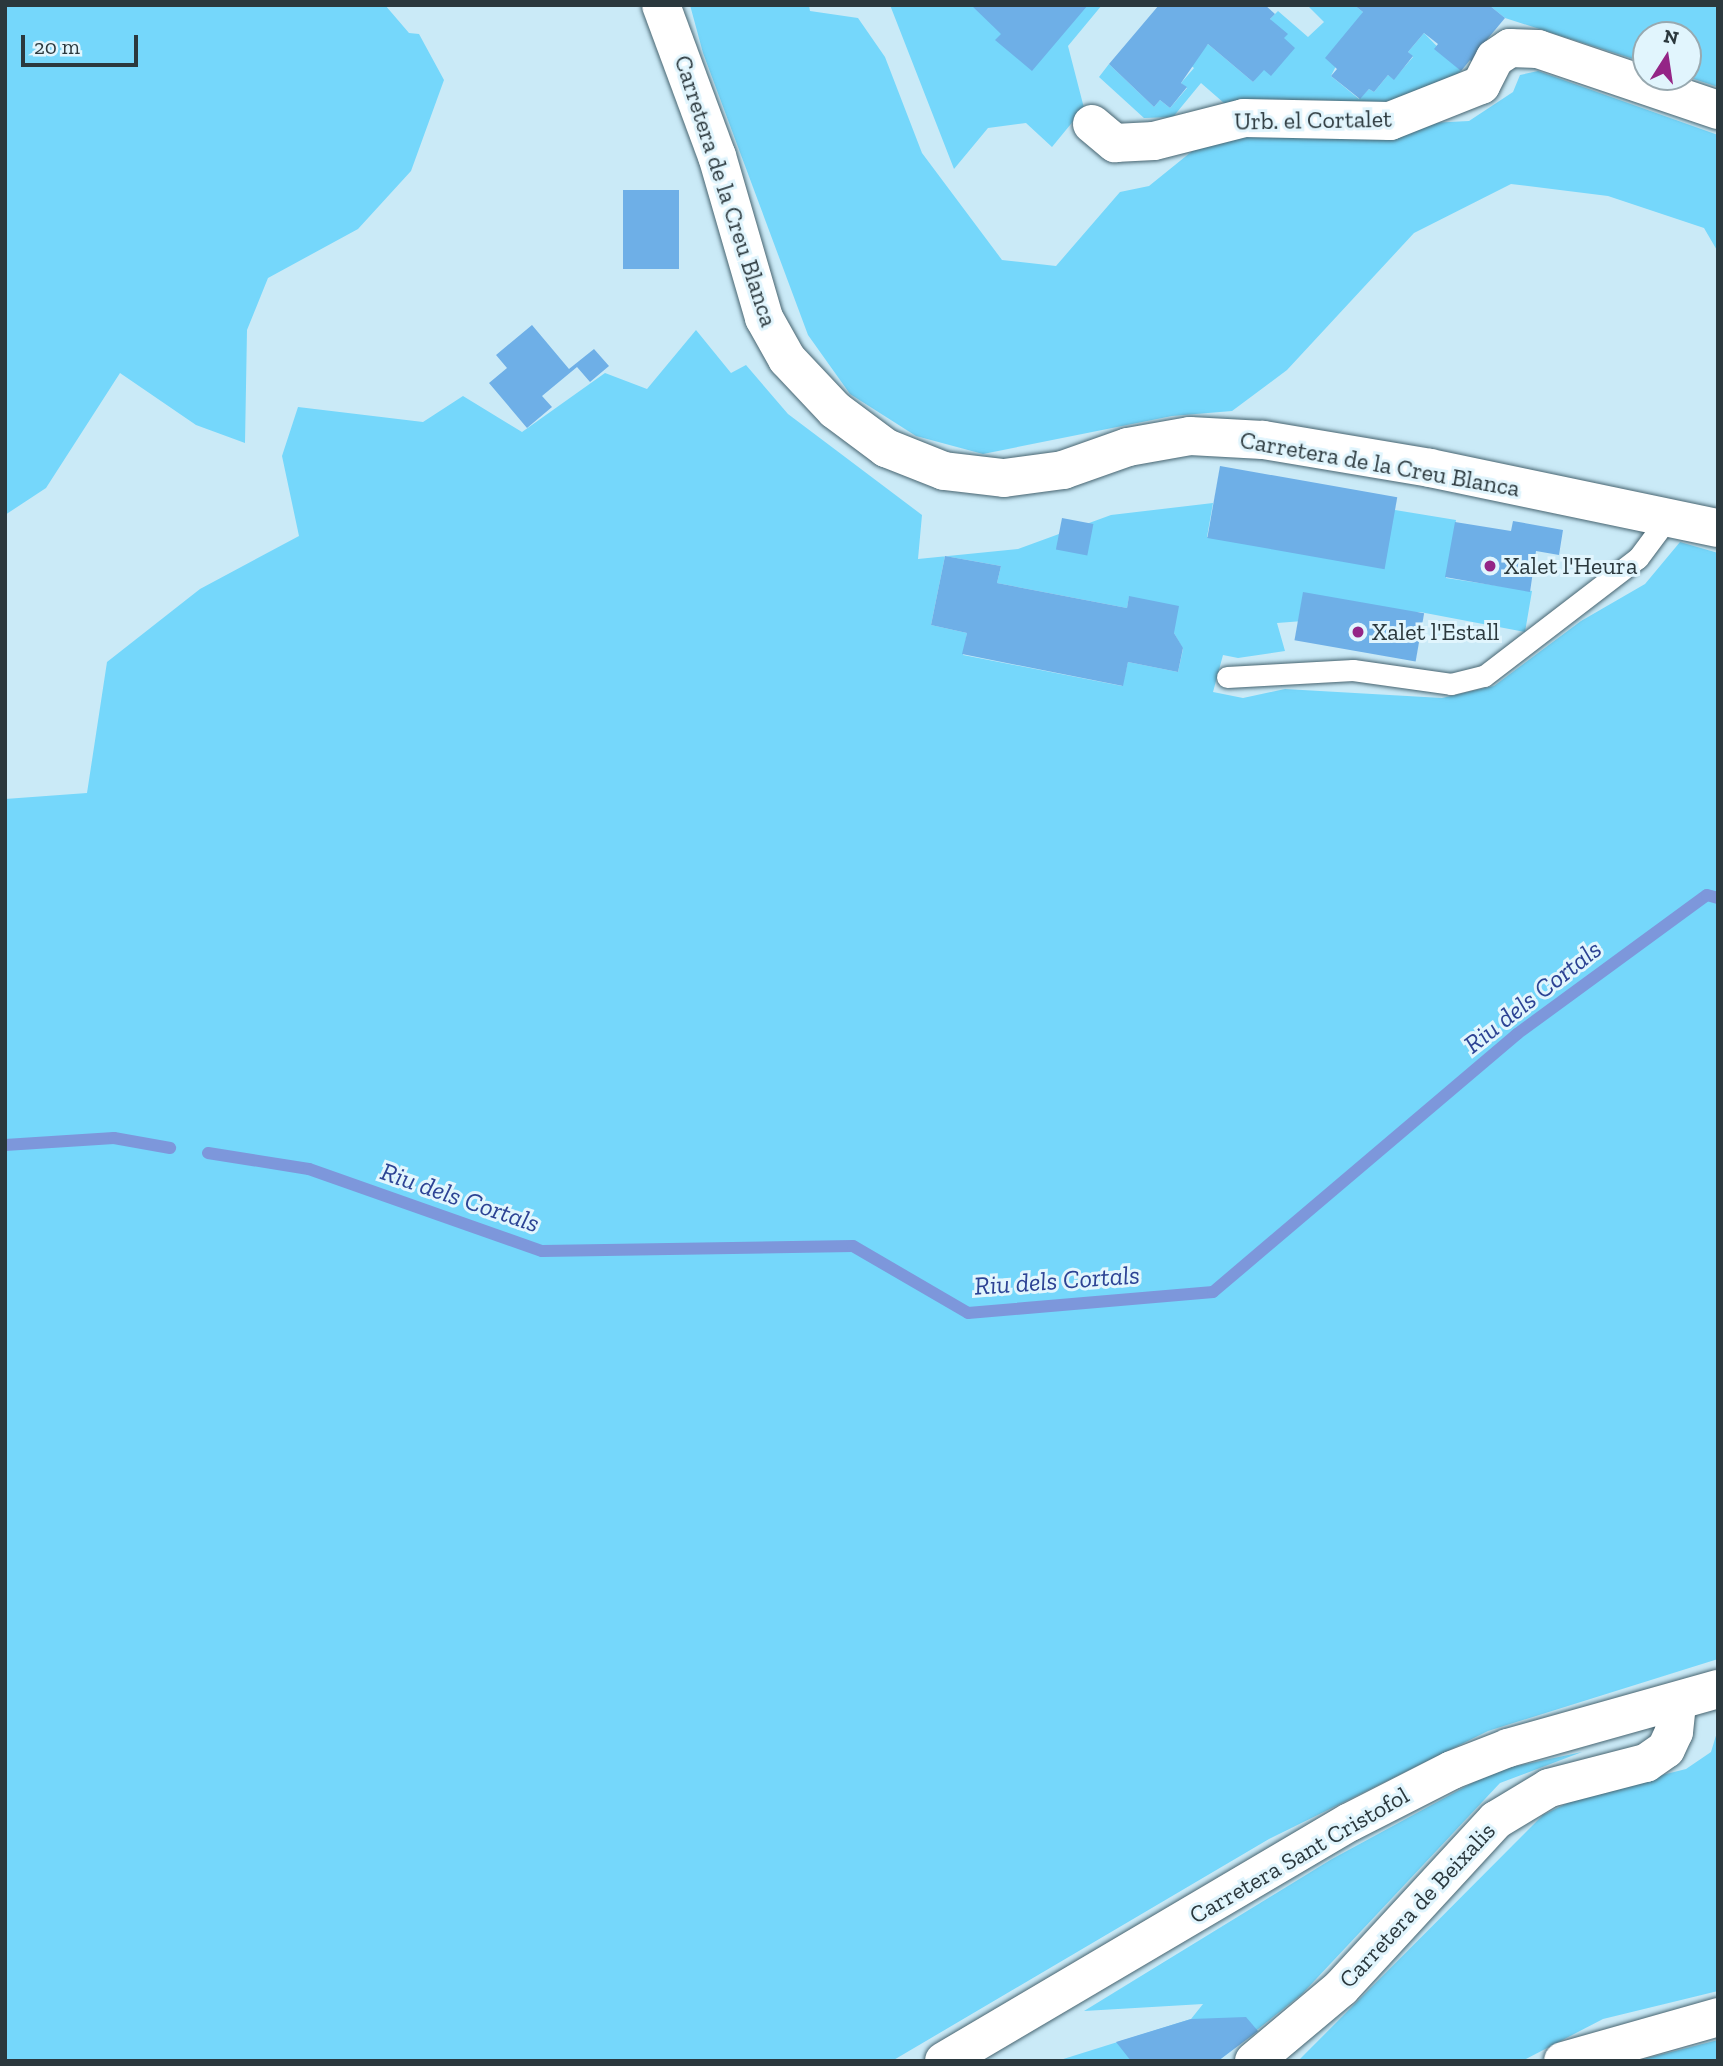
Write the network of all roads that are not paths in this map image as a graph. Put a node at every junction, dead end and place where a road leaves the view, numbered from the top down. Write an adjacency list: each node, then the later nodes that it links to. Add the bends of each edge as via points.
1 (661, 5): 4 (main road, Carretera de la Creu Blanca, via 717,156 764,318 787,359 835,410 886,448 944,471 1004,478 1063,470 1128,447 1190,436 1263,440 1430,468)
2 (1718, 110): 3 (main road, Urb. el Cortalet, via 1538,49 1510,48 1495,58 1481,85 1390,121 1244,118 1154,141 1115,143)
3 (1091, 124)
4 (1667, 519): 5 (main road, Carretera de la Creu Blanca); 6 (lane, via 1638,558 1484,676 1451,684 1353,670)
5 (1718, 528)
6 (1227, 677)
7 (1718, 1689): 8 (main road)
8 (1677, 1702): 10 (main road, Carretera Sant Cristofol, via 1508,1748 1452,1770 1350,1822); 11 (main road, Carretera de Beixalis, via 1666,1749 1646,1763 1549,1788 1496,1820 1341,1988)
9 (1718, 2017): 12 (main road)
10 (944, 2061)
11 (1254, 2061)
12 (1563, 2061)

